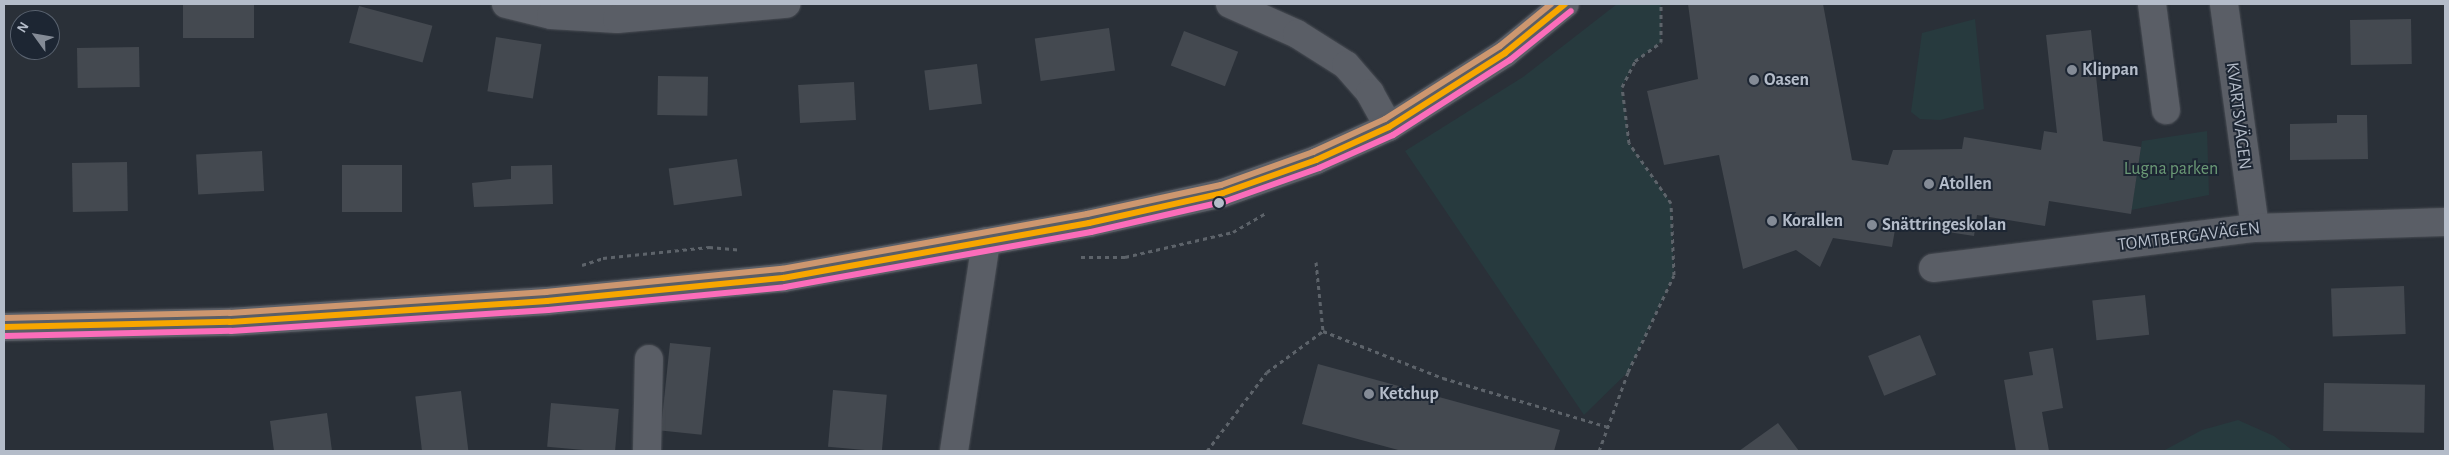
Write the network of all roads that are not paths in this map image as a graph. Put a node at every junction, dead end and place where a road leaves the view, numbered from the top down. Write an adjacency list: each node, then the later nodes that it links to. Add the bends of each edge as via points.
1 (506, 4): 2 (street, via 551,15 617,18)
2 (786, 4)
3 (1230, 4): 8 (street, via 1297,34 1346,66 1370,93)
4 (1565, 4): 8 (street, via 1505,53)
5 (2152, 4): 7 (street)
6 (2224, 4): 10 (street, KVARTSVÄGEN)
7 (2166, 110)
8 (1389, 127): 11 (street, via 1316,160 1223,193)
9 (2445, 222): 10 (street, TOMTBERGAVÄGEN)
10 (2255, 228): 12 (street, TOMTBERGAVÄGEN)
11 (986, 241): 13 (street, via 783,278 547,301 239,321); 16 (street)
12 (1933, 268)
13 (4, 327)
14 (649, 360): 15 (street)
15 (647, 451)
16 (954, 451)

